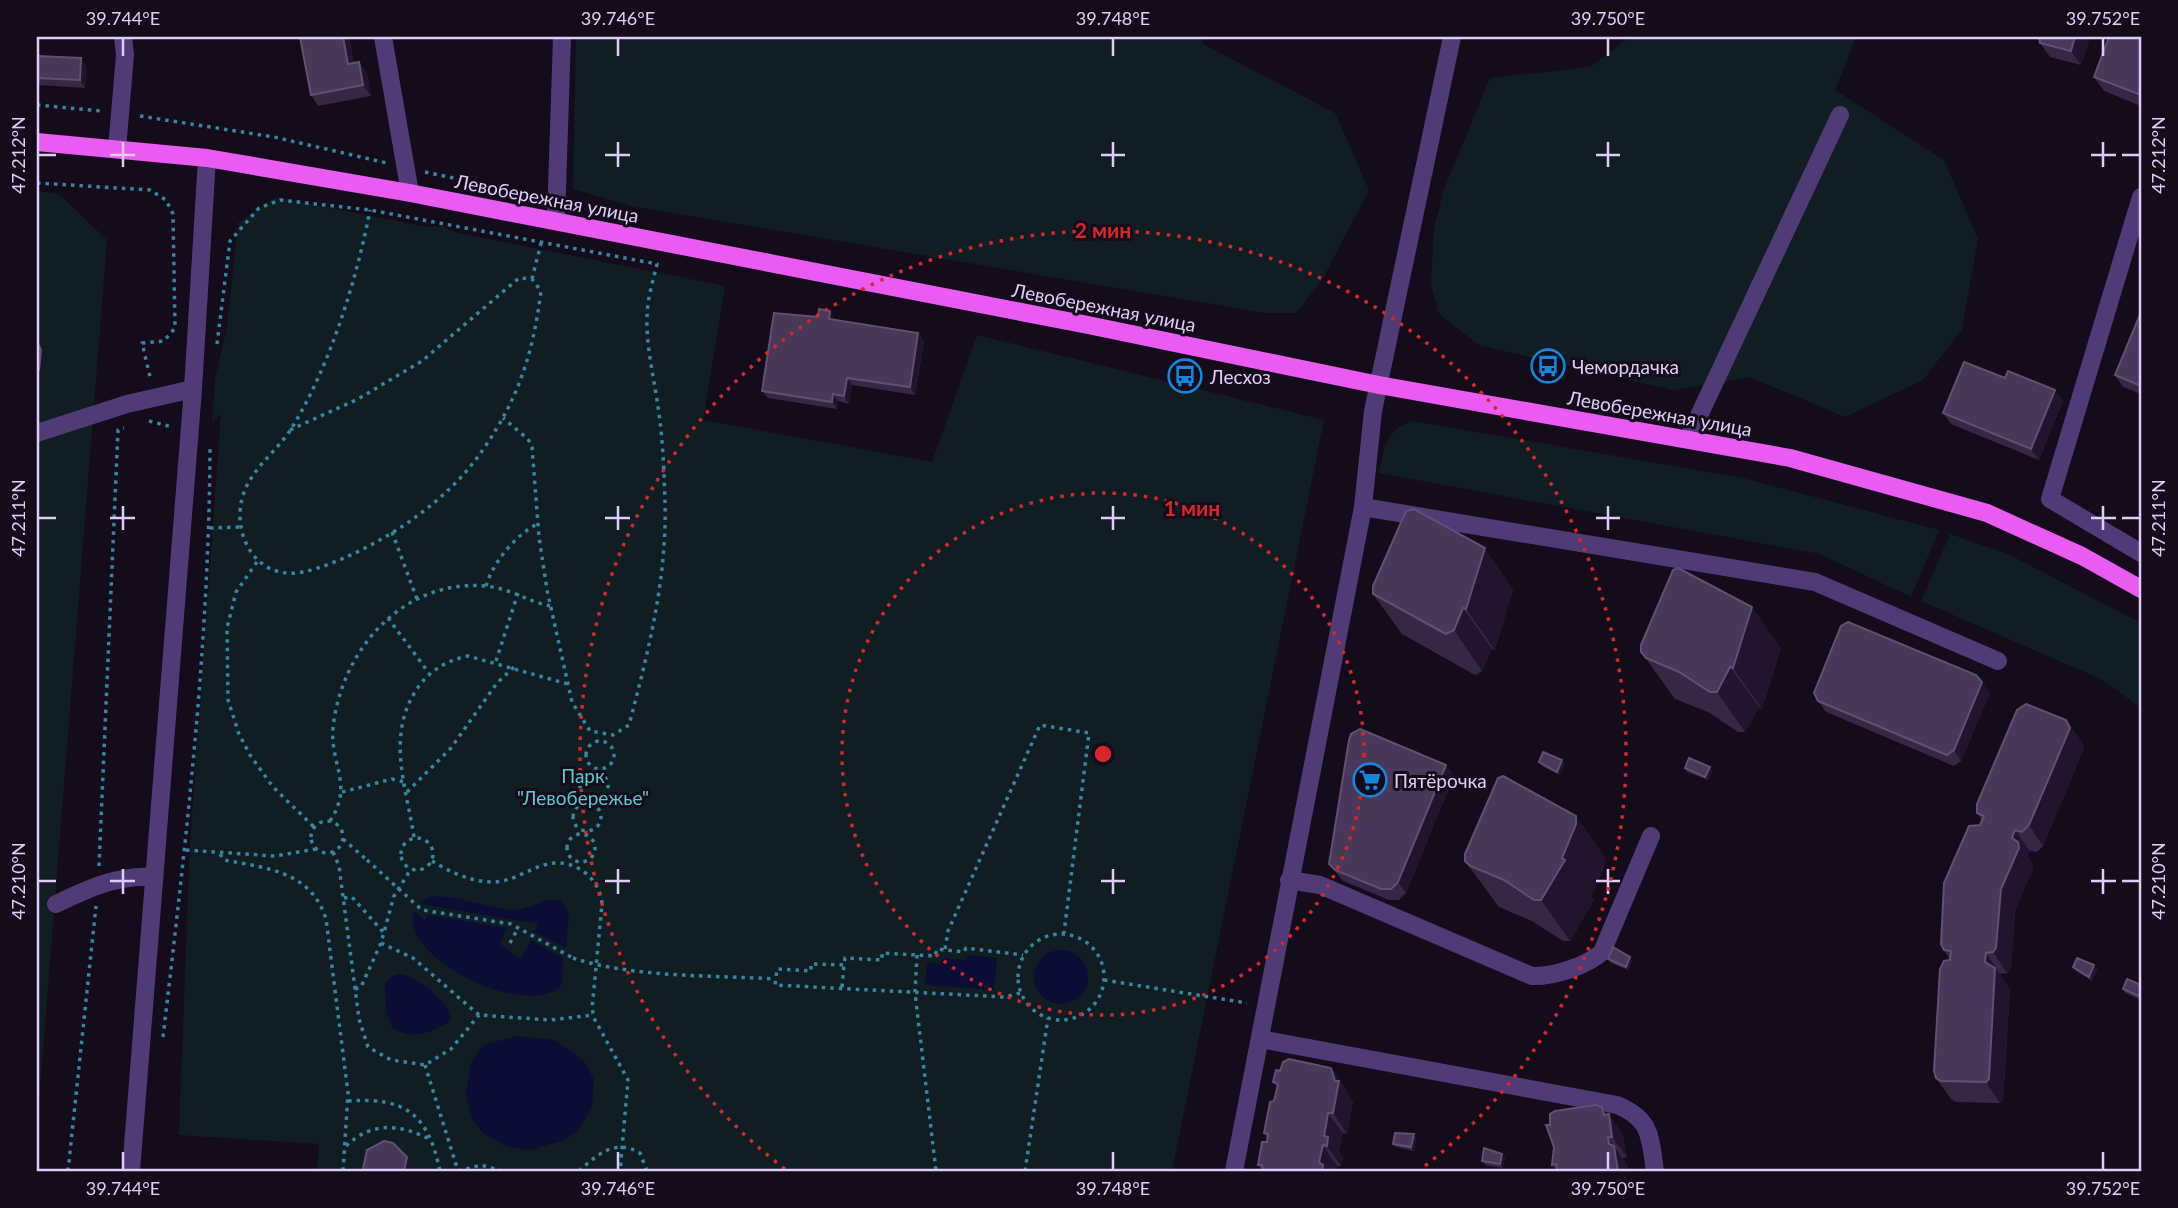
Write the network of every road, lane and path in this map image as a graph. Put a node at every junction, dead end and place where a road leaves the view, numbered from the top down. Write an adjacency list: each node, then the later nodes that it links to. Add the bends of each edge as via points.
1 (123, 37): 6 (street)
2 (383, 37): 11 (street)
3 (562, 37): 17 (street)
4 (1452, 37): 21 (street)
5 (37, 106): 6 (path)
6 (118, 113): 9 (street); 11 (path, via 274,137)
7 (1840, 115): 28 (street)
8 (37, 142): 9 (main road, Левобережная улица)
9 (117, 149): 10 (main road, Левобережная улица)
10 (207, 158): 14 (main road, Левобережная улица); 22 (street)
11 (405, 167): 12 (path); 14 (street)
12 (473, 182)
13 (37, 183): 23 (path, via 150,190 166,201 173,214 175,328 164,341 142,343)
14 (410, 193): 17 (main road, Левобережная улица)
15 (2141, 197): 35 (street, via 2050,499)
16 (370, 210): 18 (path); 20 (path, via 290,200 259,208 230,241); 26 (path, via 361,259 343,313)
17 (556, 220): 21 (main road, Левобережная улица)
18 (541, 243): 19 (path); 48 (path, via 657,264 647,314 665,505 658,598 629,725)
19 (532, 279): 24 (path, via 541,291 534,346); 26 (path, via 519,278 503,289 422,361 358,399)
20 (216, 350)
21 (1379, 385): 28 (main road, Левобережная улица); 30 (street)
22 (193, 389): 23 (street); 68 (street)
23 (155, 396): 27 (street)
24 (503, 418): 31 (path, via 532,447); 34 (path, via 452,488)
25 (127, 427): 70 (path, via 118,430)
26 (290, 430): 32 (path, via 255,468 240,510)
27 (37, 433)
28 (1688, 439): 38 (main road, Левобережная улица, via 1790,458 1987,513)
29 (210, 444): 33 (path)
30 (1363, 507): 43 (street, via 1815,582); 69 (street)
31 (537, 524): 37 (path, via 521,532); 41 (path)
32 (241, 527): 33 (path); 36 (path, via 246,547)
33 (210, 528): 61 (path)
34 (392, 532): 36 (path, via 301,572); 40 (path)
35 (2141, 553)
36 (257, 562): 55 (path, via 236,592 227,628 228,700 250,755 280,795)
37 (486, 586): 39 (path); 40 (path, via 446,588)
38 (2141, 589)
39 (518, 593): 41 (path); 44 (path)
40 (417, 599): 42 (path)
41 (551, 606): 47 (path)
42 (388, 618): 46 (path); 51 (path, via 360,650 344,682 333,730)
43 (1998, 660)
44 (496, 661): 45 (path); 46 (path, via 454,658)
45 (514, 667): 47 (path); 52 (path, via 497,683 451,748)
46 (429, 673): 50 (path, via 410,700 399,733)
47 (568, 684): 48 (path, via 581,720)
48 (603, 738): 49 (path, via 587,749 587,762); 49 (path, via 615,755 609,766)
49 (597, 770): 53 (path, via 580,780 581,792); 53 (path, via 608,786 603,797)
50 (404, 782): 51 (path, via 392,779); 52 (path)
51 (342, 792): 54 (path)
52 (407, 792): 58 (path)
53 (590, 801): 56 (path, via 574,811 574,823); 56 (path, via 600,810 600,823)
54 (330, 821): 55 (path); 59 (path, via 340,827)
55 (314, 827): 60 (path, via 310,838)
56 (584, 832): 65 (path, via 571,836 566,848); 65 (path, via 594,842 594,854)
57 (1651, 836): 69 (street, via 1602,952 1593,960 1541,976 1320,885)
58 (414, 838): 64 (path, via 430,844); 67 (path, via 404,844 400,855)
59 (343, 839): 62 (path); 73 (path, bridge, via 422,910 511,924)
60 (316, 849): 62 (path); 63 (path, via 275,856)
61 (186, 850): 63 (path); 94 (path)
62 (333, 852): 71 (path)
63 (220, 854): 96 (path, via 224,860 298,878 320,901)
64 (432, 862): 66 (path, via 495,883 545,864); 67 (path, via 423,869)
65 (577, 862): 66 (path)
66 (575, 868): 81 (path, via 596,880 601,890)
67 (411, 869): 74 (path, via 394,896)
68 (155, 877): 70 (street); 101 (street)
69 (1289, 880): 89 (street)
70 (98, 884): 72 (street); 100 (path)
71 (344, 898): 74 (path, via 352,897); 86 (path)
72 (56, 904)
73 (517, 930): 77 (path); 81 (path, bridge)
74 (383, 933): 76 (path)
75 (1064, 933): 78 (path, via 1089,733 1040,725 948,931); 80 (path, via 1036,941); 84 (path, via 1090,945 1101,961)
76 (380, 943): 86 (path, via 362,987); 90 (path, via 413,958)
77 (510, 943)
78 (945, 950): 79 (path, via 937,949 935,956); 80 (path)
79 (917, 955): 82 (path, via 882,953 882,960 845,958); 87 (path)
80 (1023, 955): 88 (path, via 1017,973)
81 (596, 965): 83 (path); 91 (path)
82 (844, 965): 83 (path, via 811,964 811,971 777,969); 85 (path)
83 (775, 979): 85 (path, via 775,985)
84 (1104, 980): 89 (path); 92 (path, via 1099,999 1085,1013 1067,1020)
85 (842, 988): 87 (path)
86 (355, 989): 95 (path, via 368,1047 391,1059)
87 (915, 993): 88 (path, via 1004,997); 109 (path)
88 (1020, 993): 92 (path, via 1031,1009)
89 (1266, 1006): 93 (street)
90 (479, 1015): 91 (path, via 550,1020); 95 (path, via 451,1049)
91 (593, 1015): 98 (path, via 628,1080)
92 (1048, 1018): 110 (path)
93 (1260, 1039): 111 (street); 112 (street, via 1617,1105 1644,1121)
94 (162, 1049)
95 (425, 1065): 104 (path)
96 (348, 1101): 97 (path, via 390,1101 420,1119); 99 (path)
97 (432, 1140): 99 (path, via 392,1126 365,1131); 103 (path)
98 (622, 1147): 106 (path, via 600,1152); 107 (path); 108 (path, via 639,1153)
99 (344, 1148): 102 (path)
100 (68, 1171)
101 (131, 1171)
102 (343, 1171)
103 (440, 1171)
104 (458, 1171): 105 (path, via 481,1165)
105 (502, 1171)
106 (579, 1171)
107 (620, 1171)
108 (647, 1171)
109 (936, 1171)
110 (1025, 1171)
111 (1234, 1171)
112 (1655, 1171)

